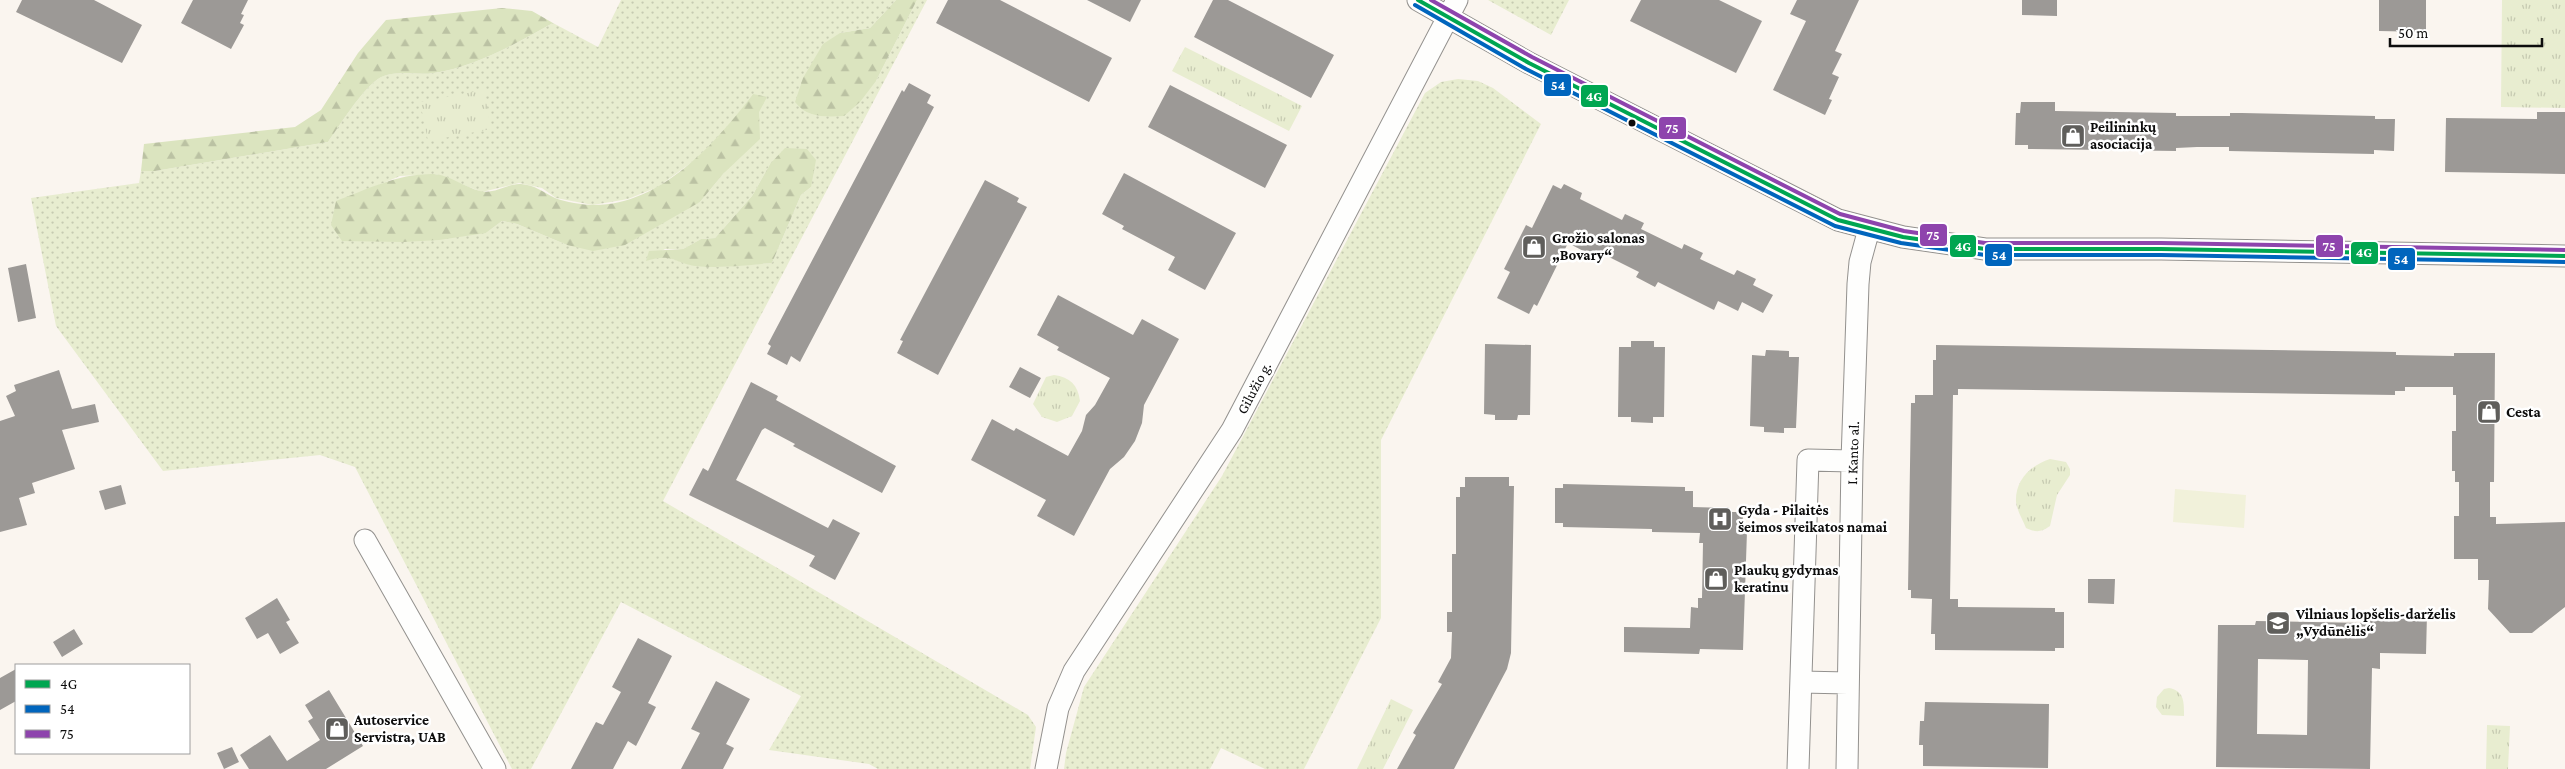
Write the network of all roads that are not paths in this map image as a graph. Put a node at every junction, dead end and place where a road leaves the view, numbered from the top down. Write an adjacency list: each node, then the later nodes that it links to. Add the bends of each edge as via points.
1 (1418, 0): 2 (street)
2 (1453, 9): 3 (street, via 1529,63 1838,220); 10 (street, Gilužio g., via 1232,430 1074,671 1058,708)
3 (1869, 229): 4 (street, via 1985,249); 5 (street, I. Kanto al., via 1858,284)
4 (2565, 256)
5 (1852, 461): 7 (street, via 1808,460); 8 (street, I. Kanto al.)
6 (365, 540): 9 (street)
7 (1801, 682): 8 (street); 11 (street)
8 (1848, 683): 12 (street, I. Kanto al.)
9 (495, 769)
10 (1046, 769)
11 (1798, 769)
12 (1847, 769)

